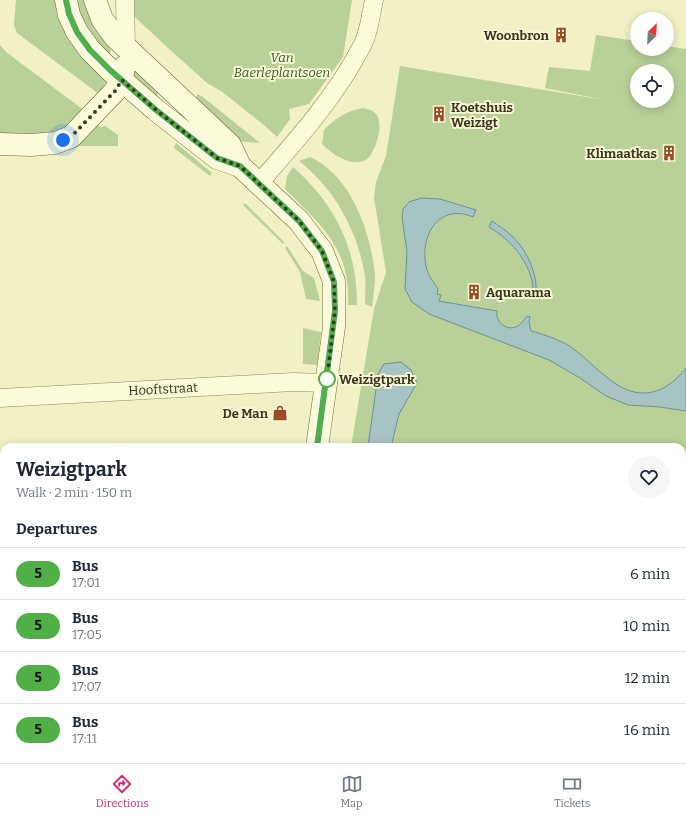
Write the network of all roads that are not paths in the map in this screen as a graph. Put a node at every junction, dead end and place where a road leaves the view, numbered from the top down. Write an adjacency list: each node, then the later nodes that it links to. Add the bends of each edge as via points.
1 (66, 0): 6 (street, via 77,32 90,50)
2 (95, 0): 5 (street, via 102,19)
3 (125, 0): 5 (street)
4 (374, 0): 9 (street, via 364,43 347,73 302,133)
5 (126, 48): 6 (street); 8 (street, via 230,145)
6 (122, 80): 7 (street, via 115,91 71,137 30,145); 8 (street, via 217,158)
7 (0, 144)
8 (240, 166): 9 (street)
9 (259, 183): 10 (street, via 299,221 322,251 334,282 335,308)
10 (327, 383): 11 (street, Hooftstraat, via 300,382); 12 (street)
11 (0, 398)
12 (318, 443)

